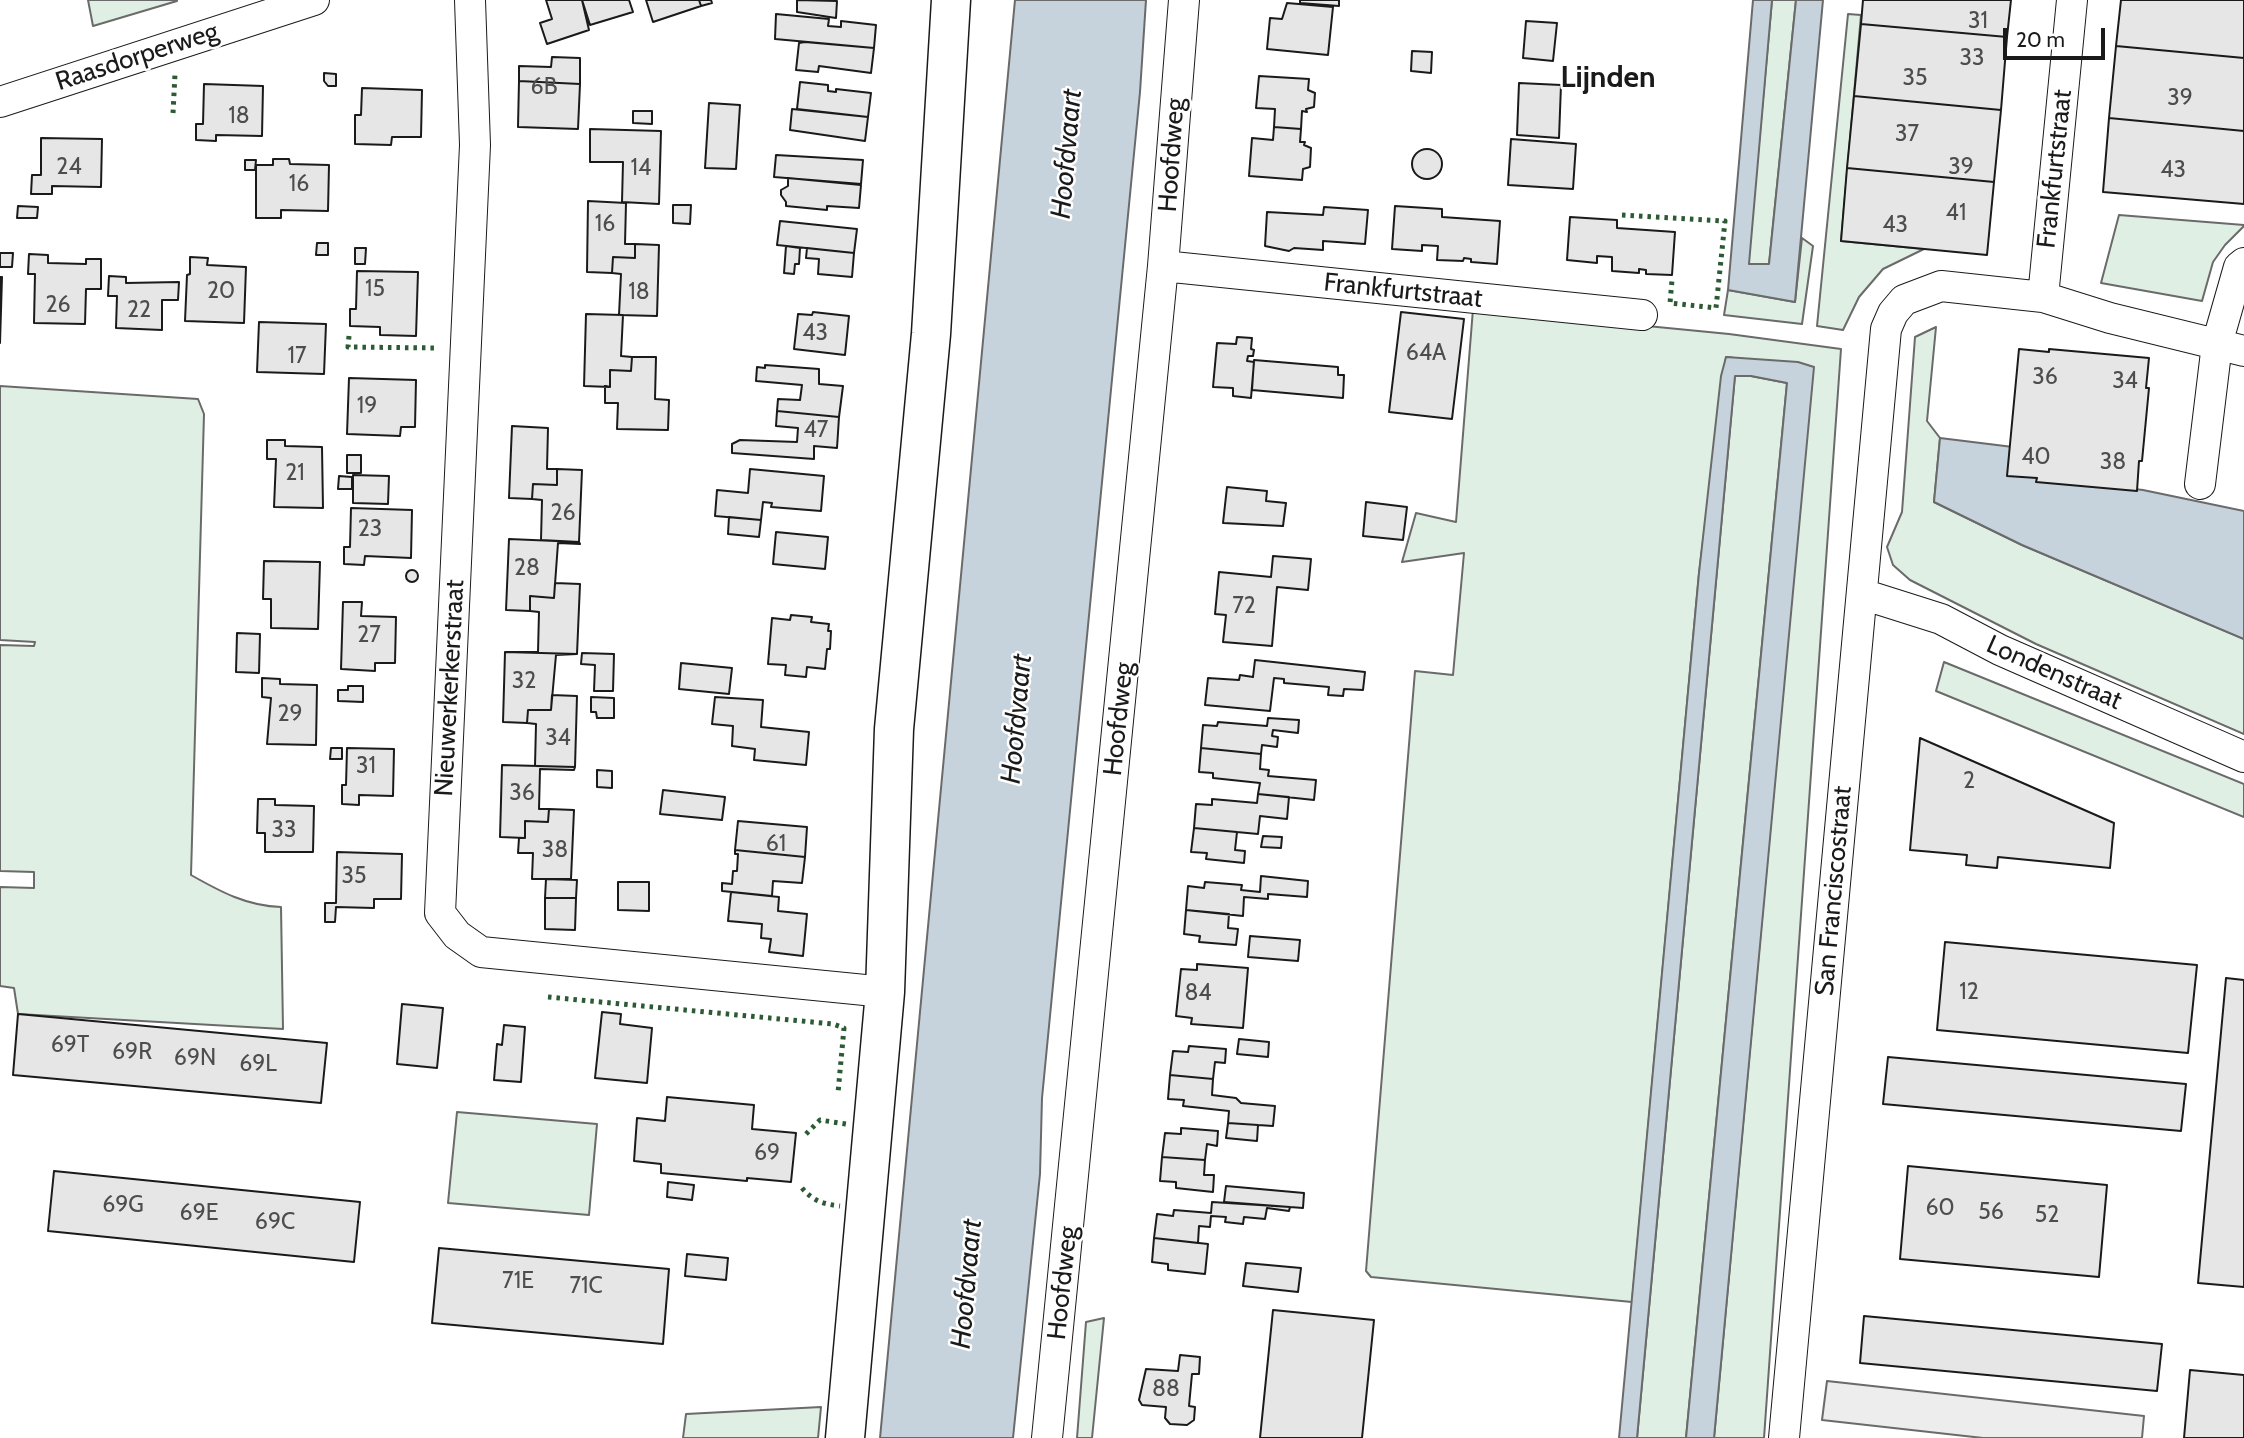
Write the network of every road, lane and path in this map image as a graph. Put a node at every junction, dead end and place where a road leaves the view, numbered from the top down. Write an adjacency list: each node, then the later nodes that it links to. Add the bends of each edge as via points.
1 (314, 0): 6 (street, Raasdorperweg)
2 (470, 0): 15 (street, Nieuwerkerkerstraat, via 475,145 440,913 457,936 481,952)
3 (951, 0): 15 (street, via 931,334 894,729)
4 (1184, 0): 8 (street, Hoofdweg)
5 (2072, 0): 9 (street, Frankfurtstraat)
6 (0, 102)
7 (2244, 262): 11 (street, via 2239,267)
8 (1163, 266): 10 (street, Frankfurtstraat); 17 (street, Hoofdweg)
9 (2043, 297): 11 (street); 13 (street, San Franciscostraat, via 1941,286 1904,300 1893,313 1883,344)
10 (1642, 315)
11 (2230, 347): 12 (street)
12 (2200, 484)
13 (1862, 594): 14 (street, Londenstraat, via 1941,619 2000,650); 18 (street, San Franciscostraat)
14 (2244, 757)
15 (885, 992): 16 (street)
16 (845, 1438)
17 (1047, 1438)
18 (1784, 1438)

